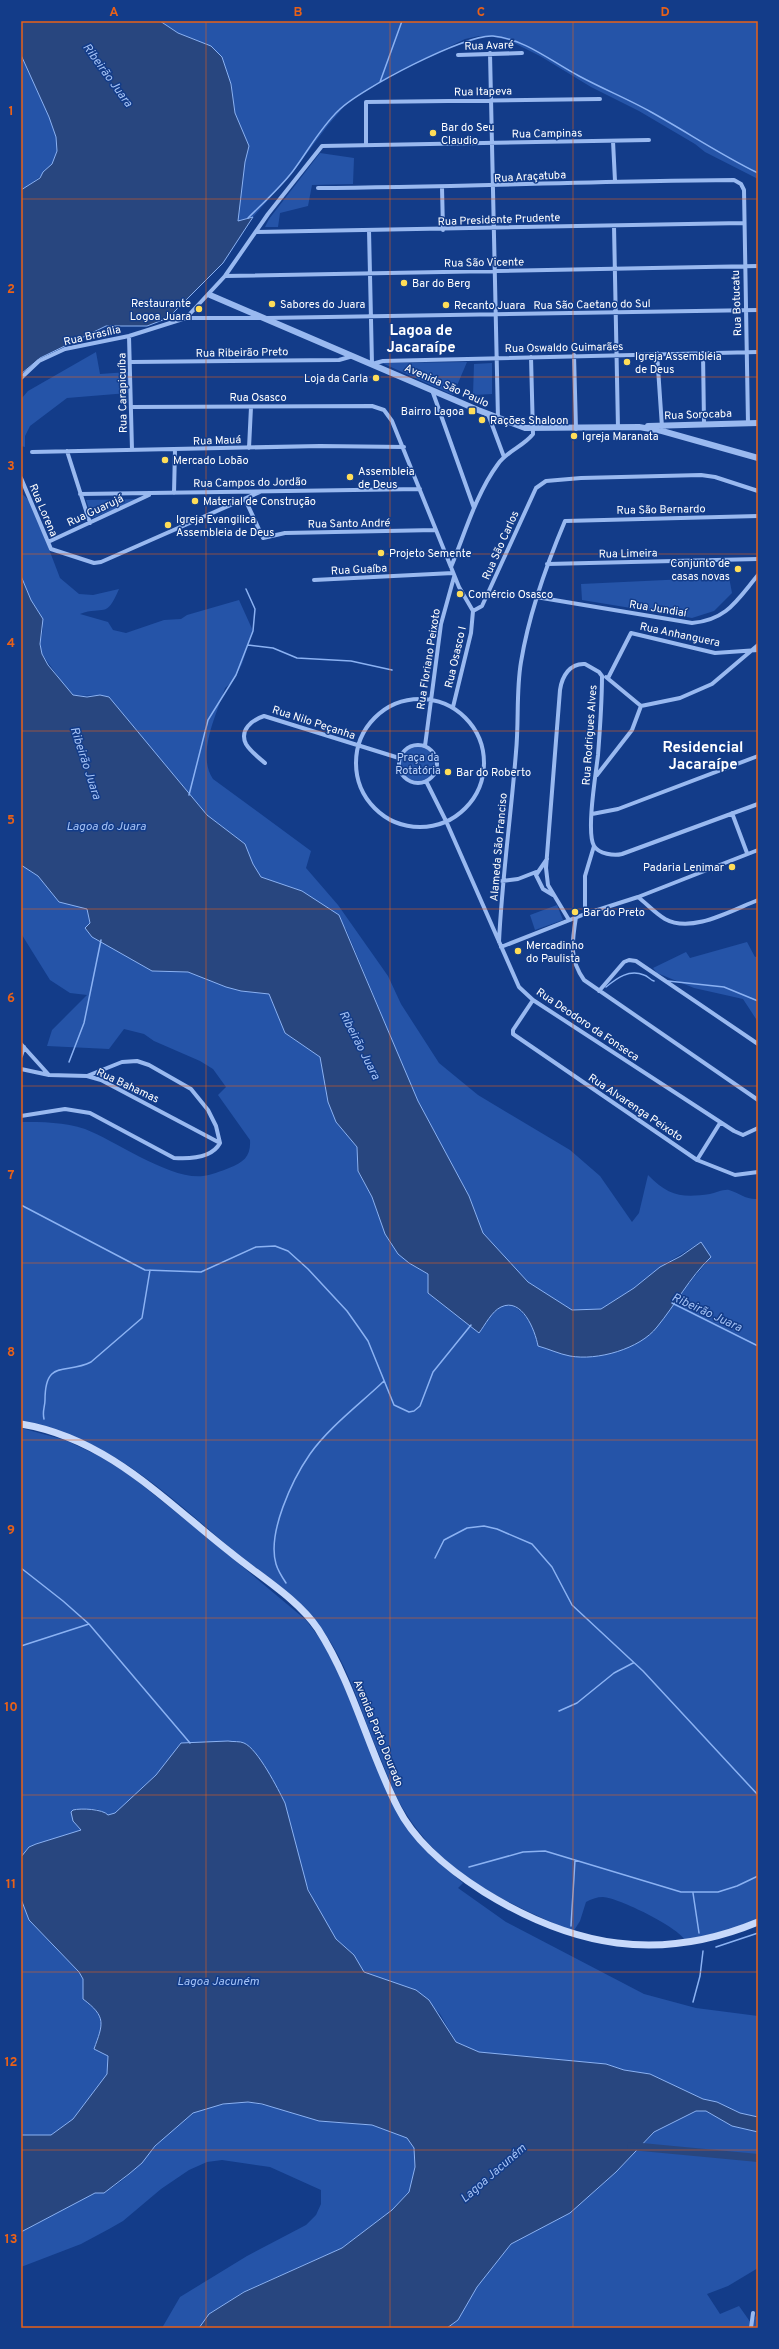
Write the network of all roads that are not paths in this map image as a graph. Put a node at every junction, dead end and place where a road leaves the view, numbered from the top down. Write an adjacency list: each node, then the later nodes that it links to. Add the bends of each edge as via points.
1 (490, 53): 2 (street, Rua Avaré); 3 (street, Rua Avaré); 4 (street)
2 (522, 53)
3 (458, 55)
4 (491, 100): 5 (street, Rua Itapeva); 8 (street); 9 (street, Rua Itapeva, via 366,102)
5 (600, 100)
6 (649, 140): 7 (street, Rua Campinas)
7 (613, 141): 8 (street, Rua Campinas); 11 (street)
8 (492, 143): 9 (street, Rua Campinas); 13 (street)
9 (366, 144): 10 (street, Rua Campinas)
10 (326, 146): 21 (street, Rua Brasília, via 319,150)
11 (615, 182): 12 (street, Rua Araçatuba, via 734,180); 13 (street, Rua Araçatuba)
12 (742, 184): 16 (street, Rua Botucatu)
13 (494, 186): 14 (street, Rua Araçatuba); 20 (street)
14 (442, 187): 15 (street, Rua Araçatuba); 19 (street)
15 (318, 188)
16 (743, 224): 17 (street, Rua Presidente Prudente); 22 (street, Rua Botucatu)
17 (614, 226): 20 (street, Rua Presidente Prudente, via 544,226); 24 (street)
18 (369, 230): 19 (street, Rua Presidente Prudente); 21 (street, Rua Presidente Prudente); 26 (street)
19 (444, 230): 20 (street, Rua Presidente Prudente)
20 (495, 230): 25 (street)
21 (256, 232): 27 (street, Rua Brasília)
22 (744, 266): 23 (street, Rua São Vicente); 24 (street, Rua São Vicente); 29 (street, Rua Botucatu)
23 (758, 266)
24 (615, 268): 25 (street, Rua São Vicente); 31 (street)
25 (496, 271): 26 (street, Rua São Vicente); 32 (street)
26 (370, 273): 27 (street, Rua São Vicente); 33 (street)
27 (225, 276): 28 (street, Rua Brasília)
28 (210, 295): 34 (street, Rua Brasília); 35 (street, Avenida São Paulo)
29 (745, 310): 30 (street, Rua São Caetano do Sul); 31 (street, Rua São Caetano do Sul); 37 (street, Rua Botucatu)
30 (758, 310)
31 (615, 312): 32 (street, Rua São Caetano do Sul); 41 (street)
32 (497, 314): 33 (street, Rua São Caetano do Sul); 44 (street)
33 (371, 316): 35 (street, Rua São Caetano do Sul); 47 (street)
34 (186, 318): 35 (street, Rua São Caetano do Sul); 36 (street, Rua Brasília)
35 (261, 318): 43 (street, Avenida São Paulo)
36 (129, 336): 46 (street, Rua Carapicuíba); 48 (street, Rua Brasília, via 65,349 39,361)
37 (746, 352): 38 (street, Rua Oswaldo Guimarães); 40 (street, Rua Oswaldo Guimarães); 55 (street, Rua Botucatu)
38 (758, 352)
39 (657, 353): 40 (street, Rua Oswaldo Guimarães); 41 (street, Rua Oswaldo Guimarães); 58 (street)
40 (703, 353): 54 (street)
41 (616, 354): 42 (street, Rua Oswaldo Guimarães); 57 (street)
42 (574, 355): 45 (street, Rua Oswaldo Guimarães); 59 (street)
43 (354, 356): 46 (street, Rua Ribeirão Preto, via 339,360); 47 (street, Avenida São Paulo)
44 (498, 357): 45 (street, Rua Oswaldo Guimarães); 47 (street, Rua Oswaldo Guimarães, via 383,361); 53 (street)
45 (531, 357): 60 (street)
46 (131, 362): 50 (street, Rua Carapicuíba)
47 (372, 364): 49 (street, Avenida São Paulo)
48 (21, 378)
49 (432, 389): 52 (street, Avenida São Paulo); 77 (street)
50 (131, 407): 51 (street, Rua Osasco); 63 (street, Rua Carapicuíba)
51 (251, 407): 61 (street, Rua Osasco, via 372,406 384,410); 62 (street)
52 (488, 414): 53 (street, Avenida São Paulo); 67 (street)
53 (498, 418): 60 (street, Avenida São Paulo)
54 (704, 423): 55 (street, Rua Sorocaba); 58 (street, Rua Sorocaba)
55 (748, 423): 56 (street, Rua Sorocaba)
56 (758, 423)
57 (618, 428): 58 (street, Avenida São Paulo); 59 (street, Avenida São Paulo)
58 (662, 428): 68 (street, Avenida São Paulo)
59 (576, 429): 60 (street, Avenida São Paulo)
60 (534, 430): 67 (street, via 530,438)
61 (404, 447): 62 (street, Rua Mauá); 70 (street)
62 (249, 448): 64 (street, Rua Mauá)
63 (132, 450): 64 (street, Rua Mauá); 65 (street, Rua Mauá)
64 (175, 450): 73 (street)
65 (67, 451): 66 (street, Rua Mauá); 74 (street)
66 (32, 452)
67 (504, 457): 77 (street)
68 (758, 458)
69 (21, 478): 82 (street, Rua Lorena)
70 (420, 489): 72 (street, Rua Campos do Jordão); 81 (street)
71 (758, 490): 90 (street, Rua São Carlos, via 701,475 546,481 536,488 482,606)
72 (263, 491): 73 (street, Rua Campos do Jordão); 76 (street)
73 (174, 493): 75 (street, Rua Campos do Jordão)
74 (80, 494): 75 (street, Rua Campos do Jordão); 80 (street)
75 (150, 494): 80 (street, Rua Guarujá)
76 (245, 499): 81 (street, Rua Santo André, via 263,538 285,533); 82 (street, Rua Lorena, via 101,562 94,563 51,549)
77 (474, 508): 85 (street)
78 (758, 516): 79 (street, Rua São Bernardo)
79 (565, 521): 84 (street, Alameda São Franciso)
80 (90, 524): 82 (street, Rua Guarujá)
81 (436, 530): 85 (street)
82 (48, 542)
83 (758, 559): 84 (street, Rua Limeira)
84 (547, 564): 89 (street, Alameda São Franciso)
85 (451, 568): 86 (street)
86 (454, 575): 88 (street, Rua Guaíba); 90 (street); 95 (street, Rua Floriano Peixoto, via 441,624)
87 (758, 575): 89 (street, Rua Jundiaí, via 724,614 708,621 692,623)
88 (314, 580)
89 (536, 597): 114 (street, Alameda São Franciso, via 521,662 516,752)
90 (473, 612): 97 (street, Rua Osasco I, via 471,633)
91 (758, 645): 92 (street)
92 (756, 651): 94 (street, Rua Anhanguera, via 715,653 631,633); 96 (street, via 712,684 680,698)
93 (599, 672): 94 (street); 103 (street, Rua Rodrigues Alves, via 602,676); 112 (street, Rua Rodrigues Alves, via 585,664 579,664 567,671 561,684)
94 (608, 678): 96 (street)
95 (431, 699): 97 (street); 98 (street, via 408,700 386,708 365,728); 99 (street, Rua Floriano Peixoto)
96 (642, 706): 103 (street, via 632,730)
97 (452, 707): 108 (street, via 474,728 482,746 484,766 476,795 463,810)
98 (358, 746): 101 (street, Rua Nilo Peçanha); 102 (street, Rua Nilo Peçanha, via 264,716 249,724 245,736 246,745); 108 (street, via 357,776 365,796 378,811 396,822 411,826 426,826)
99 (425, 746): 101 (street, via 409,746); 104 (street, via 435,754 437,767 435,773)
100 (758, 756): 107 (street, via 618,809)
101 (399, 758): 104 (street, via 402,776 413,782)
102 (265, 763)
103 (596, 776): 107 (street, Rua Rodrigues Alves)
104 (426, 781): 108 (street, Rua Deodoro da Fonseca)
105 (758, 804): 106 (street)
106 (732, 813): 109 (street, via 622,854 608,853); 111 (street)
107 (592, 814): 109 (street, Rua Rodrigues Alves)
108 (446, 821): 121 (street, Rua Deodoro da Fonseca)
109 (594, 846): 118 (street, via 585,876)
110 (758, 850): 111 (street)
111 (747, 854): 116 (street)
112 (547, 859): 113 (street); 115 (street, Rua Rodrigues Alves, via 546,877)
113 (536, 872): 114 (street, via 518,879); 115 (street, via 543,889)
114 (502, 881): 121 (street, Alameda São Franciso)
115 (554, 895): 120 (street, Rua Rodrigues Alves)
116 (638, 897): 117 (street, via 665,919 679,924 693,924); 118 (street)
117 (758, 901)
118 (585, 914): 119 (street)
119 (576, 918): 120 (street); 123 (street, via 573,949 575,967 584,980)
120 (569, 920): 122 (street)
121 (499, 942): 122 (street, Rua Deodoro da Fonseca)
122 (501, 947): 124 (street, Rua Deodoro da Fonseca, via 519,987)
123 (599, 991): 125 (street, via 624,962 636,961); 132 (street)
124 (533, 1000): 134 (street, Rua Deodoro da Fonseca); 137 (street, Rua Alvarenga Peixoto, via 513,1032)
125 (758, 1044)
126 (22, 1045): 127 (street); 130 (street)
127 (21, 1056)
128 (23, 1070): 129 (street); 130 (street, Rua Bahamas)
129 (21, 1074)
130 (49, 1075): 131 (street, Rua Bahamas)
131 (87, 1076): 136 (street, Rua Bahamas, via 145,1101); 136 (street, via 122,1062 137,1061 149,1065 191,1089 208,1110 216,1126)
132 (758, 1100)
133 (21, 1116): 136 (street, via 65,1109 90,1113 174,1158 190,1159 205,1155 217,1148)
134 (720, 1123): 135 (street, Rua Deodoro da Fonseca, via 743,1135); 137 (street)
135 (758, 1128)
136 (220, 1143)
137 (697, 1160): 138 (street, Rua Alvarenga Peixoto, via 735,1175)
138 (758, 1172)
139 (21, 1424): 140 (main road, Avenida Porto Dourado, via 78,1440 130,1470 282,1592 310,1618 341,1672 398,1808 440,1861 473,1885 542,1924 572,1935 609,1942 654,1946 689,1942 728,1933)
140 (758, 1922)
141 (754, 2314): 142 (street)
142 (751, 2328)

